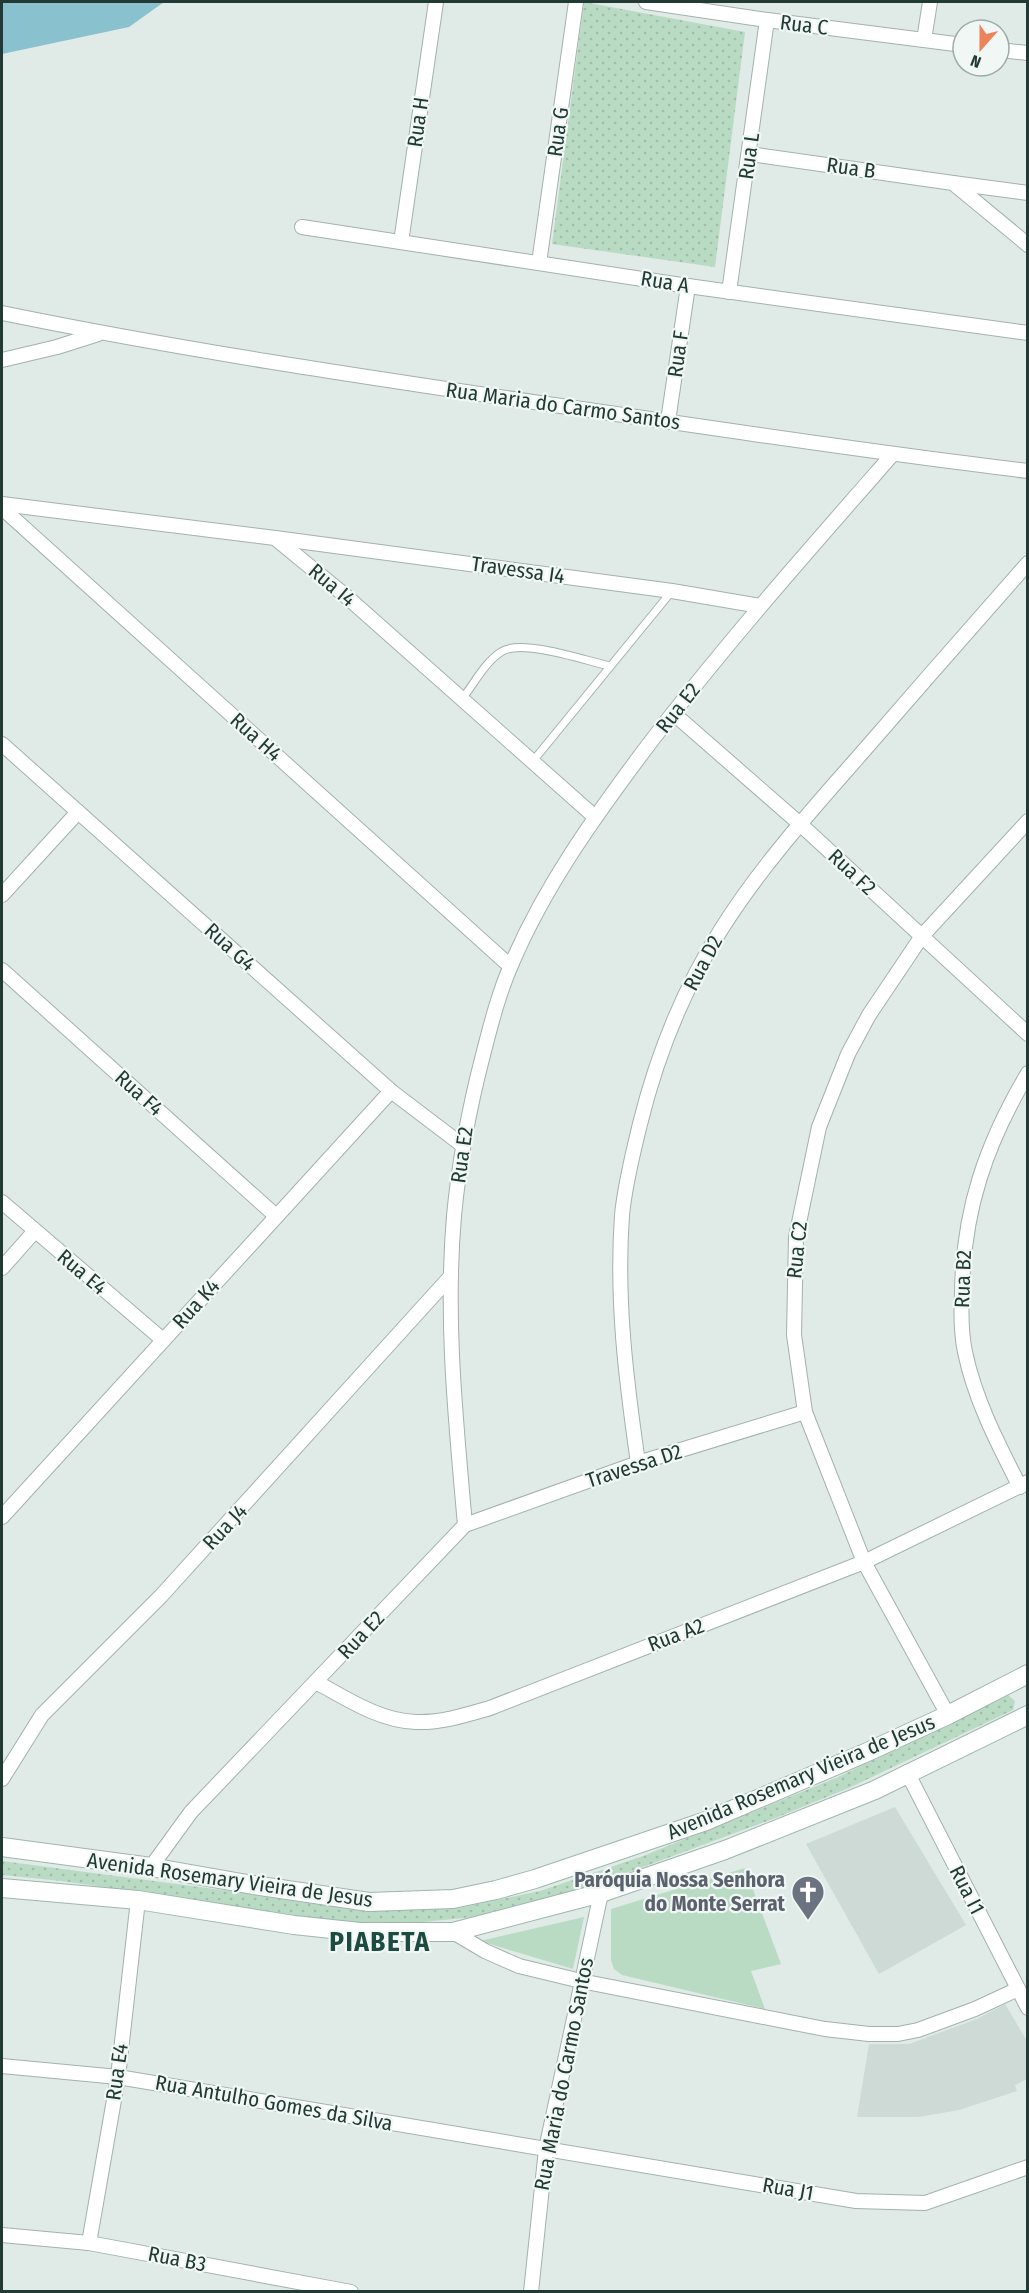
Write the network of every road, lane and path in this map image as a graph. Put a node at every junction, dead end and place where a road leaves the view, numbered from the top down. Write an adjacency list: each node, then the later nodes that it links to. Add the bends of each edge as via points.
1 (436, 2): 14 (street, Rua H)
2 (576, 2): 16 (street, Rua G)
3 (646, 2): 5 (street, Rua C)
4 (930, 2): 6 (street)
5 (767, 21): 6 (street, Rua C); 10 (street, Rua L)
6 (924, 40): 7 (street, Rua C)
7 (951, 43)
8 (1011, 52): 9 (street)
9 (1028, 54)
10 (750, 154): 11 (street, Rua B); 18 (street, Rua L)
11 (953, 183): 12 (street, Rua B); 15 (street)
12 (1028, 193)
13 (302, 227): 14 (street, Rua A)
14 (401, 242): 16 (street, Rua A)
15 (1028, 245)
16 (539, 263): 17 (street, Rua A)
17 (688, 286): 18 (street, Rua A); 23 (street, Rua F)
18 (729, 292): 21 (street, Rua A)
19 (2, 313): 20 (street, Rua Maria do Carmo Santos)
20 (100, 333): 22 (street, Rua Maria do Carmo Santos); 23 (street, Rua Maria do Carmo Santos, via 309,369)
21 (1028, 333)
22 (2, 360)
23 (668, 421): 24 (street, Rua Maria do Carmo Santos)
24 (892, 455): 25 (street, Rua Maria do Carmo Santos); 31 (street, Rua E2)
25 (1028, 471)
26 (2, 504): 28 (street)
27 (2, 508): 43 (street, Rua H4)
28 (275, 538): 30 (street, Travessa I4); 33 (street, Rua I4)
29 (1028, 563): 40 (street, Rua D2)
30 (672, 591): 31 (street, Travessa I4); 32 (lane)
31 (760, 606): 34 (street, Rua E2)
32 (610, 666): 33 (lane, via 513,647 495,657); 36 (lane)
33 (462, 699): 36 (street, Rua I4)
34 (673, 712): 38 (street, Rua E2); 40 (street, Rua F2)
35 (2, 744): 37 (street, Rua G4)
36 (533, 761): 38 (street, Rua I4)
37 (78, 812): 41 (street); 47 (street, Rua G4)
38 (595, 817): 43 (street, Rua E2, via 554,879)
39 (1028, 821): 42 (street, Rua C2)
40 (800, 824): 42 (street, Rua F2); 56 (street, Rua D2, via 722,928 696,974 660,1055 644,1106 622,1213 621,1257 620,1322)
41 (2, 896)
42 (922, 936): 45 (street, Rua F2); 55 (street, Rua C2, via 869,1015 848,1054 819,1126 796,1237 793,1278 794,1335)
43 (510, 966): 48 (street, Rua E2, via 491,1024)
44 (2, 970): 50 (street, Rua F4)
45 (1028, 1034)
46 (1028, 1073): 57 (street, Rua B2, via 981,1170 968,1217 962,1272 964,1350 970,1372 983,1410)
47 (391, 1091): 48 (street, Rua G4); 50 (street, Rua K4)
48 (462, 1145): 53 (street, Rua E2)
49 (2, 1202): 51 (street, Rua E4)
50 (276, 1215): 54 (street, Rua K4)
51 (34, 1232): 52 (street); 54 (street, Rua E4)
52 (2, 1268)
53 (451, 1275): 59 (street, Rua E2, via 452,1382); 66 (street, Rua J4, via 161,1596 42,1715)
54 (163, 1340): 58 (street, Rua K4)
55 (805, 1412): 56 (street, Travessa D2); 60 (street, Rua C2)
56 (638, 1463): 59 (street, Travessa D2)
57 (1024, 1485): 60 (street, Rua A2)
58 (2, 1517)
59 (465, 1525): 62 (street, Rua E2)
60 (864, 1562): 62 (street, Rua A2, via 453,1719 418,1723 392,1718); 63 (street, Rua C2)
61 (1028, 1674): 63 (street, Avenida Rosemary Vieira de Jesus)
62 (316, 1682): 68 (street, Rua E2, via 191,1812)
63 (948, 1714): 68 (street, Avenida Rosemary Vieira de Jesus, via 706,1821 536,1879 453,1899 369,1902)
64 (1028, 1715): 65 (street, Avenida Rosemary Vieira de Jesus)
65 (907, 1772): 70 (street, Avenida Rosemary Vieira de Jesus, via 875,1790 788,1825); 74 (street, Rua I1)
66 (2, 1779)
67 (2, 1847): 68 (street, Avenida Rosemary Vieira de Jesus)
68 (151, 1867)
69 (2, 1888): 71 (street, Avenida Rosemary Vieira de Jesus)
70 (601, 1893): 72 (street, Avenida Rosemary Vieira de Jesus); 73 (street, Rua Maria do Carmo Santos)
71 (138, 1900): 72 (street, Avenida Rosemary Vieira de Jesus, via 360,1932); 77 (street, Rua E4)
72 (453, 1932): 73 (street, via 519,1966)
73 (581, 1981): 74 (street, via 825,2030 885,2035 933,2026); 78 (street, Rua Maria do Carmo Santos)
74 (1018, 1989): 75 (street, Rua I1)
75 (1028, 2008)
76 (2, 2066): 77 (street, Rua Antulho Gomes da Silva)
77 (118, 2077): 78 (street, Rua Antulho Gomes da Silva); 81 (street, Rua E4)
78 (546, 2149): 79 (street, Rua J1, via 856,2201 925,2203); 83 (street, Rua Maria do Carmo Santos)
79 (1028, 2168)
80 (2, 2235): 81 (street, Rua B3)
81 (89, 2243): 82 (street, Rua B3)
82 (351, 2292)
83 (531, 2292)

